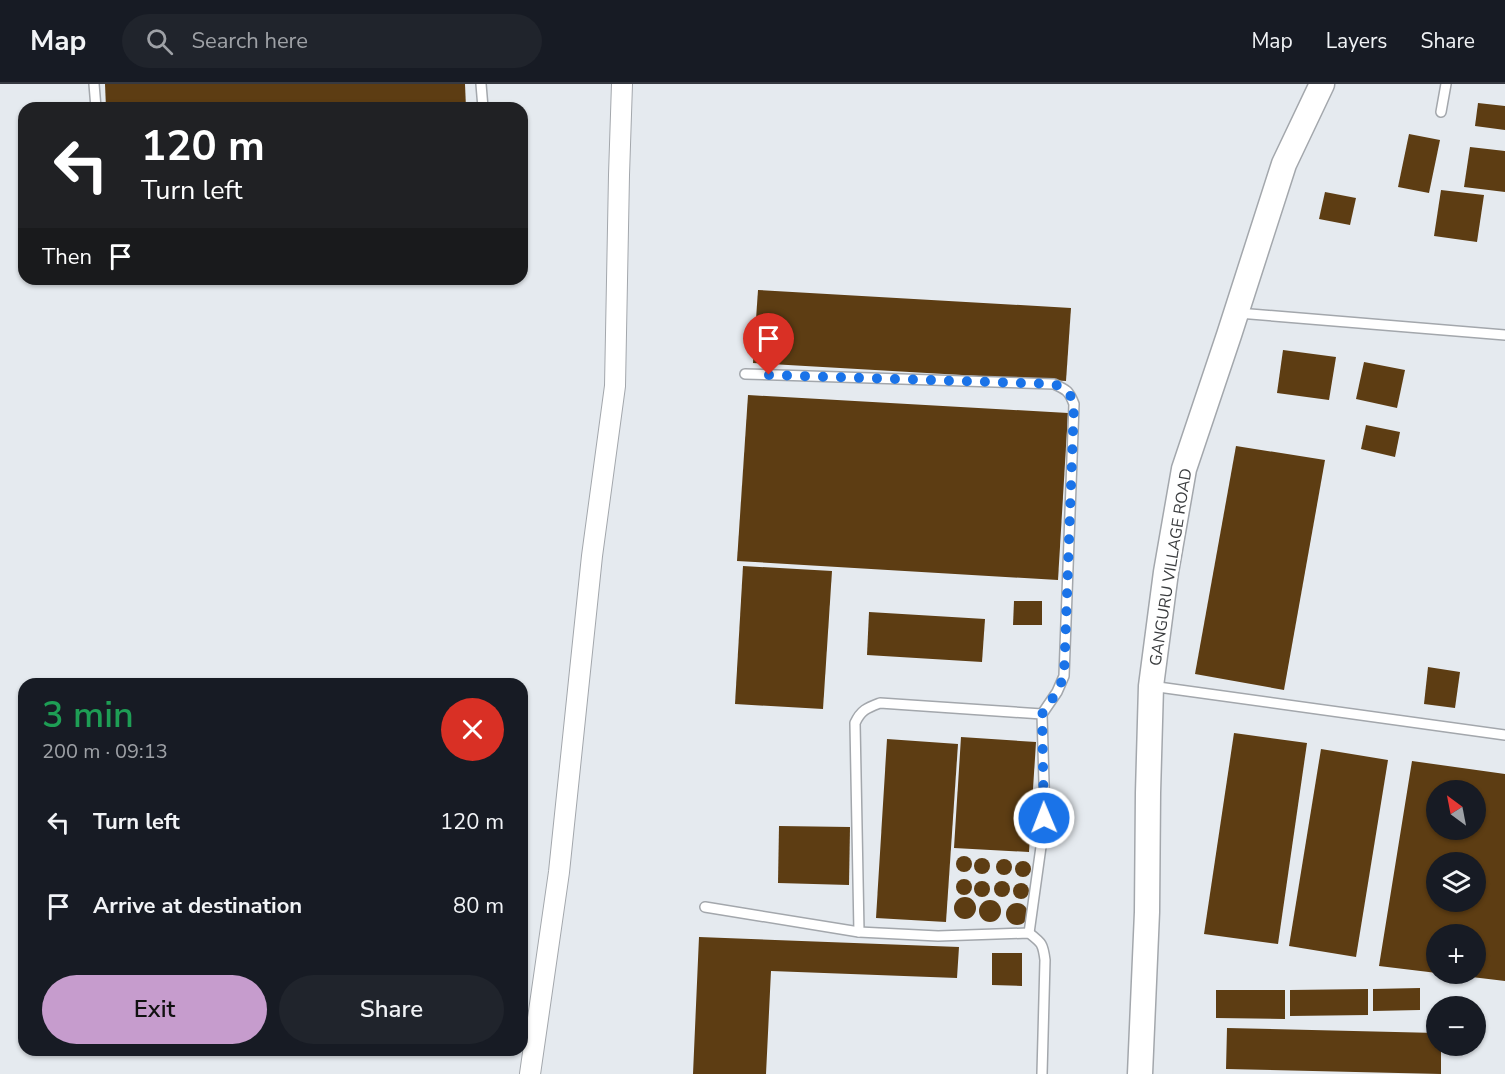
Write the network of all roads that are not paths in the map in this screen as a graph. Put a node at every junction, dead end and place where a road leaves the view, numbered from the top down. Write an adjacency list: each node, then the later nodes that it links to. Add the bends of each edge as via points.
1 (94, 84): 6 (lane)
2 (481, 84): 7 (lane)
3 (622, 84): 18 (street, via 615,386 592,556 560,872)
4 (1322, 84): 9 (street, GANGURU VILLAGE ROAD, via 1284,164)
5 (1446, 84): 8 (lane)
6 (96, 102)
7 (482, 102)
8 (1441, 112)
9 (1236, 313): 10 (lane); 12 (street, GANGURU VILLAGE ROAD, via 1184,469)
10 (1505, 335)
11 (745, 374): 13 (lane, via 1054,384 1070,393 1074,404 1064,676)
12 (1151, 686): 14 (lane); 20 (street, GANGURU VILLAGE ROAD)
13 (1042, 714): 16 (lane, via 880,703 859,714 855,723); 17 (lane, via 1044,818)
14 (1505, 735)
15 (705, 908): 16 (lane)
16 (860, 932): 17 (lane, via 938,936)
17 (1029, 933): 19 (lane, via 1040,941 1045,960)
18 (530, 1074)
19 (1042, 1074)
20 (1140, 1074)

